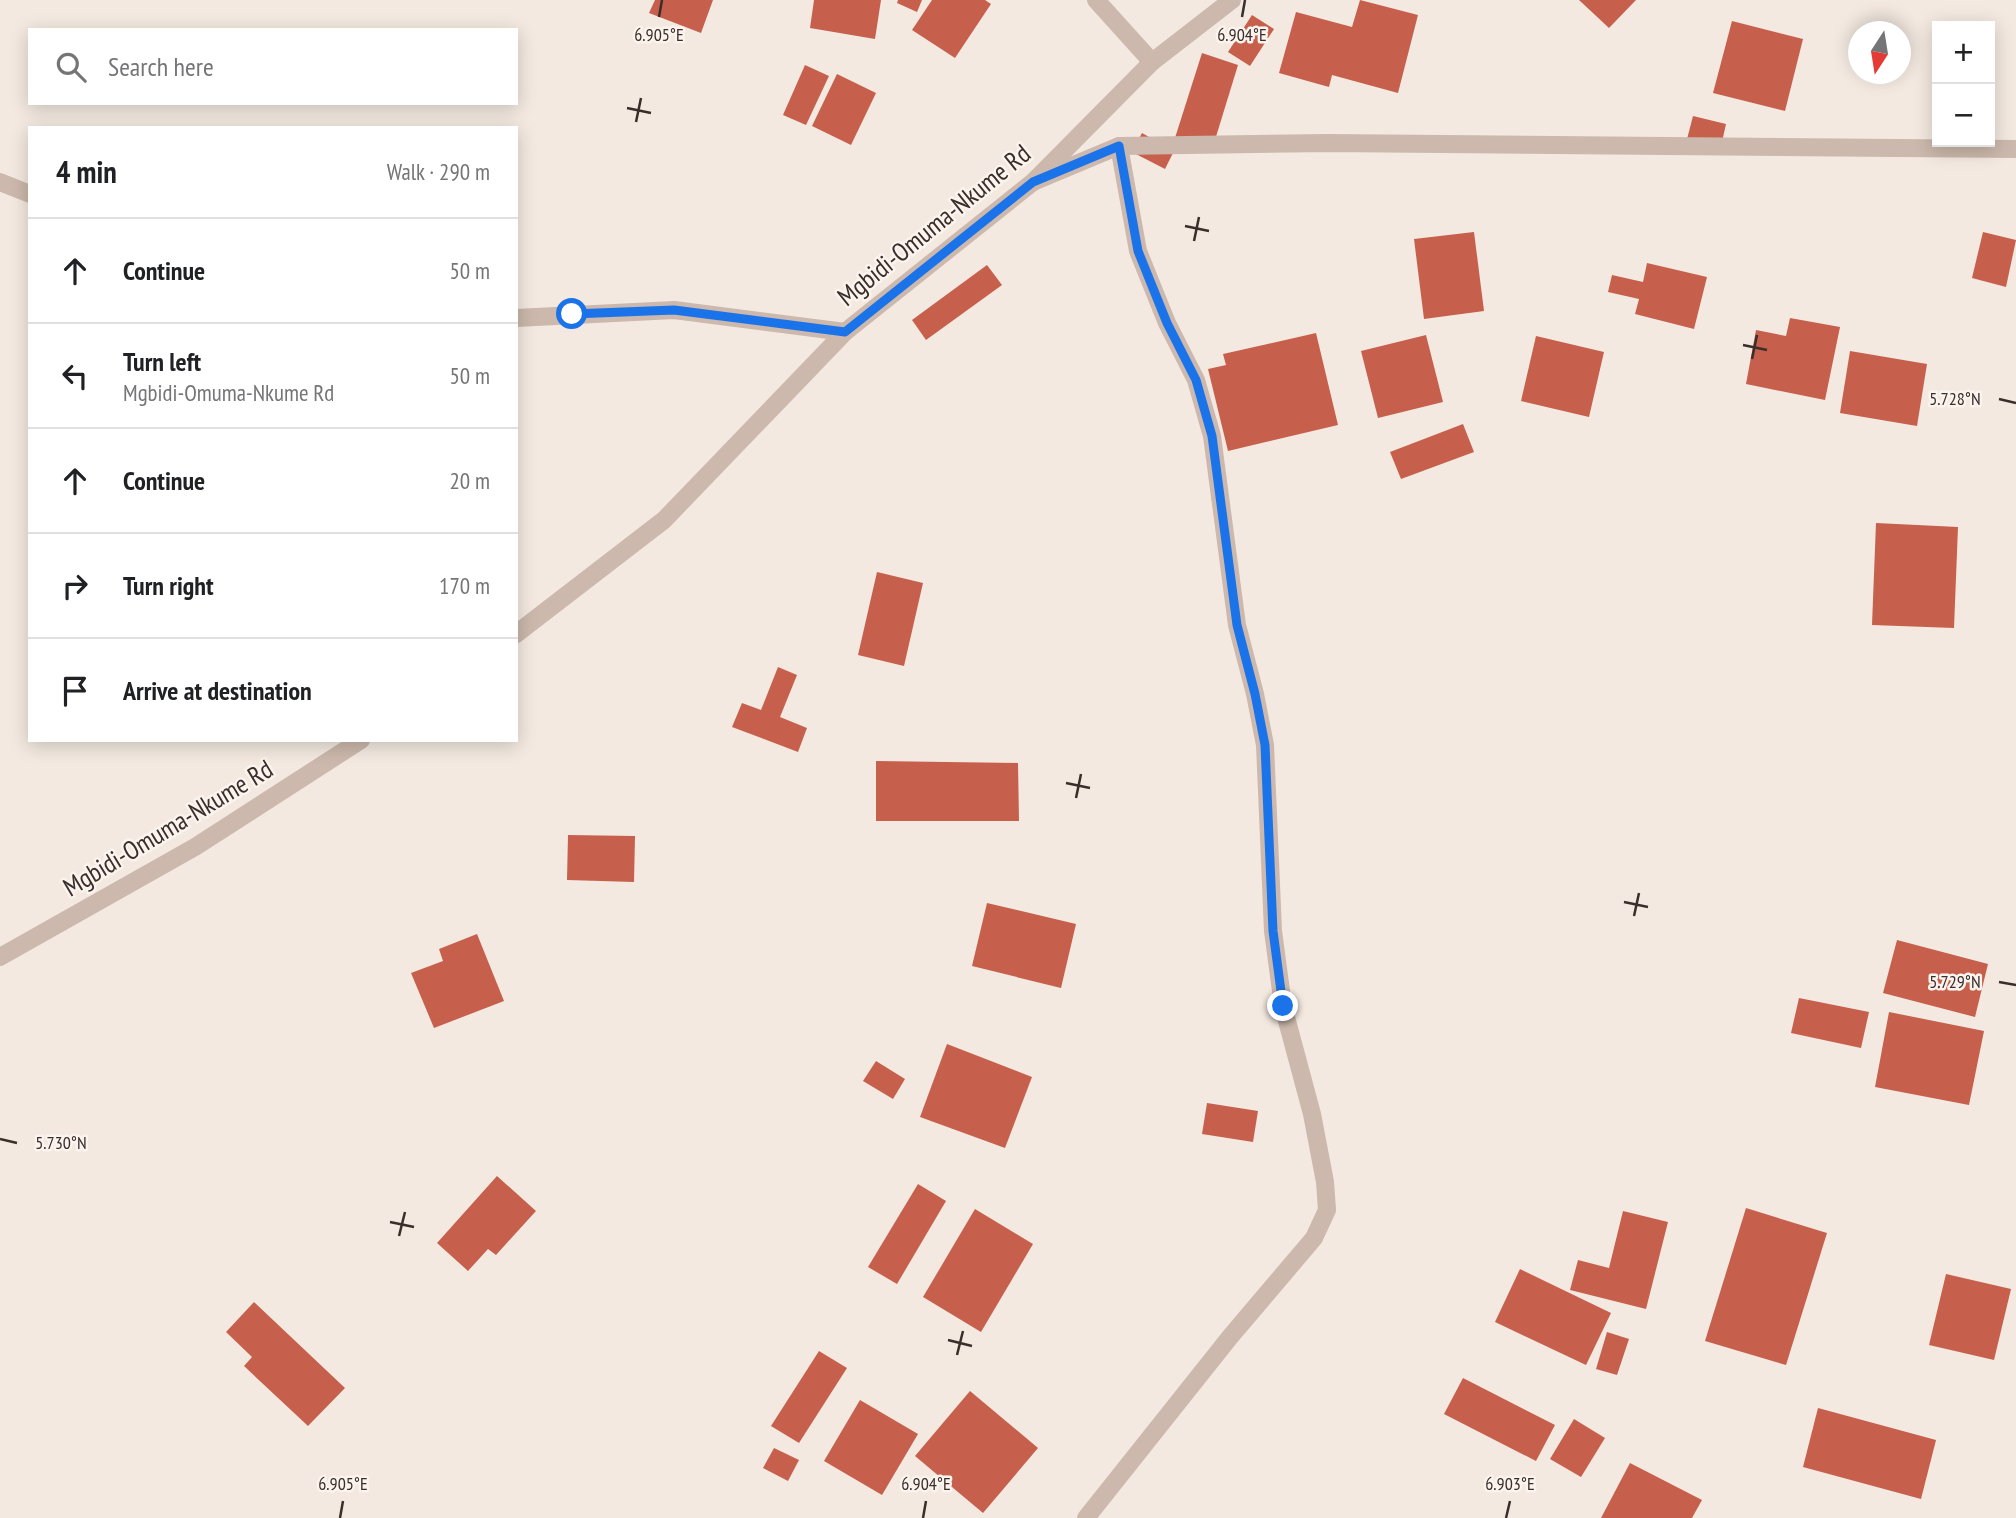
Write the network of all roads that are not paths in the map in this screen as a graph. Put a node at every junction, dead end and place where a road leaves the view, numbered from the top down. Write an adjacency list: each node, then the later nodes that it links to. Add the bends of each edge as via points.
1 (1096, 0): 3 (street)
2 (1232, 0): 3 (street, Mgbidi-Omuma-Nkume Rd)
3 (1153, 62): 7 (street, Mgbidi-Omuma-Nkume Rd)
4 (1119, 146): 5 (street, via 1329,143); 7 (street); 14 (street, via 1138,251 1196,380 1212,436 1237,625 1265,745 1273,931 1283,1006 1312,1114 1326,1210 1314,1238)
5 (2016, 149)
6 (0, 182): 8 (street)
7 (1033, 182): 10 (street, Mgbidi-Omuma-Nkume Rd)
8 (28, 193)
9 (518, 318): 10 (street, via 674,310)
10 (845, 332): 11 (street, Mgbidi-Omuma-Nkume Rd, via 664,520)
11 (518, 633)
12 (358, 742): 13 (street, Mgbidi-Omuma-Nkume Rd, via 195,847)
13 (0, 957)
14 (1086, 1518)

